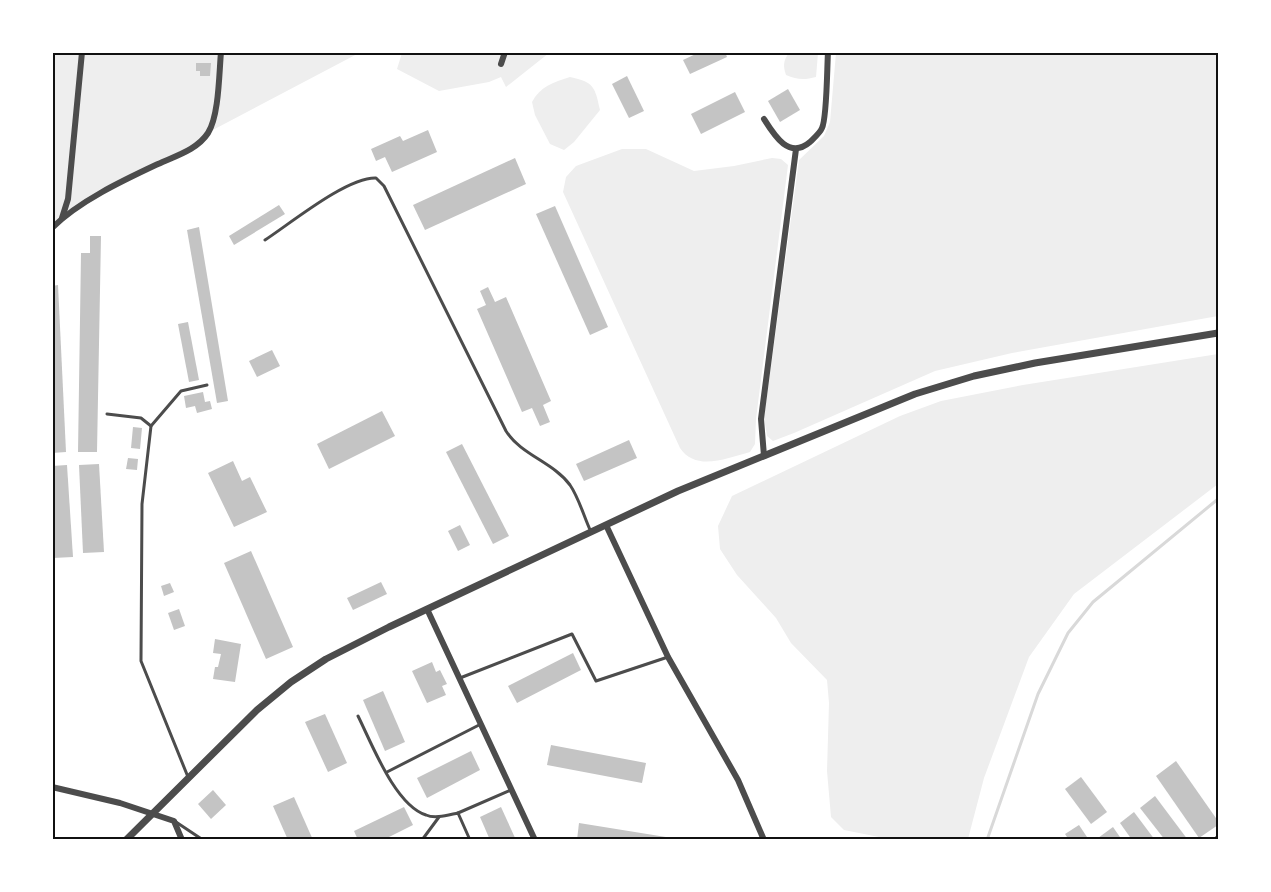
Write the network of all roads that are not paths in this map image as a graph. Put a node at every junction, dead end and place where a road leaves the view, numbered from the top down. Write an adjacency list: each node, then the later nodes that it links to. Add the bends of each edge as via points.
1 (82, 52): 8 (street, via 68,200)
2 (221, 52): 8 (street, via 217,105 209,132 197,146)
3 (504, 52): 5 (street)
4 (828, 52): 7 (street, via 823,127 806,145)
5 (501, 64)
6 (764, 119): 7 (street, via 778,141)
7 (796, 149): 15 (street, via 761,419)
8 (62, 218): 9 (street)
9 (52, 228)
10 (265, 240): 17 (lane, via 344,187 364,177 376,178 384,186 506,431 513,441 570,485)
11 (1218, 333): 15 (street, via 974,376 915,394)
12 (207, 385): 14 (lane, via 181,391)
13 (106, 414): 14 (lane, via 141,418)
14 (151, 426): 24 (lane, via 142,504 141,661)
15 (765, 456): 16 (street)
16 (606, 525): 17 (street); 19 (street)
17 (591, 532): 18 (street)
18 (427, 609): 20 (street); 24 (street, via 326,659 291,682)
19 (668, 657): 20 (lane, via 596,681 572,634); 38 (street, via 738,780)
20 (460, 678): 22 (street)
21 (358, 716): 23 (lane)
22 (481, 724): 23 (lane); 26 (street)
23 (387, 772): 29 (lane, via 398,794 414,809)
24 (188, 777): 27 (street)
25 (52, 787): 27 (street)
26 (512, 789): 28 (lane); 37 (street)
27 (152, 813): 30 (street); 32 (street)
28 (458, 813): 29 (lane); 36 (lane)
29 (439, 816): 35 (lane)
30 (174, 821): 33 (street); 34 (lane)
31 (1218, 836): 39 (lane)
32 (126, 840)
33 (182, 840)
34 (203, 840)
35 (422, 840)
36 (470, 840)
37 (535, 840)
38 (764, 840)
39 (1214, 840)

